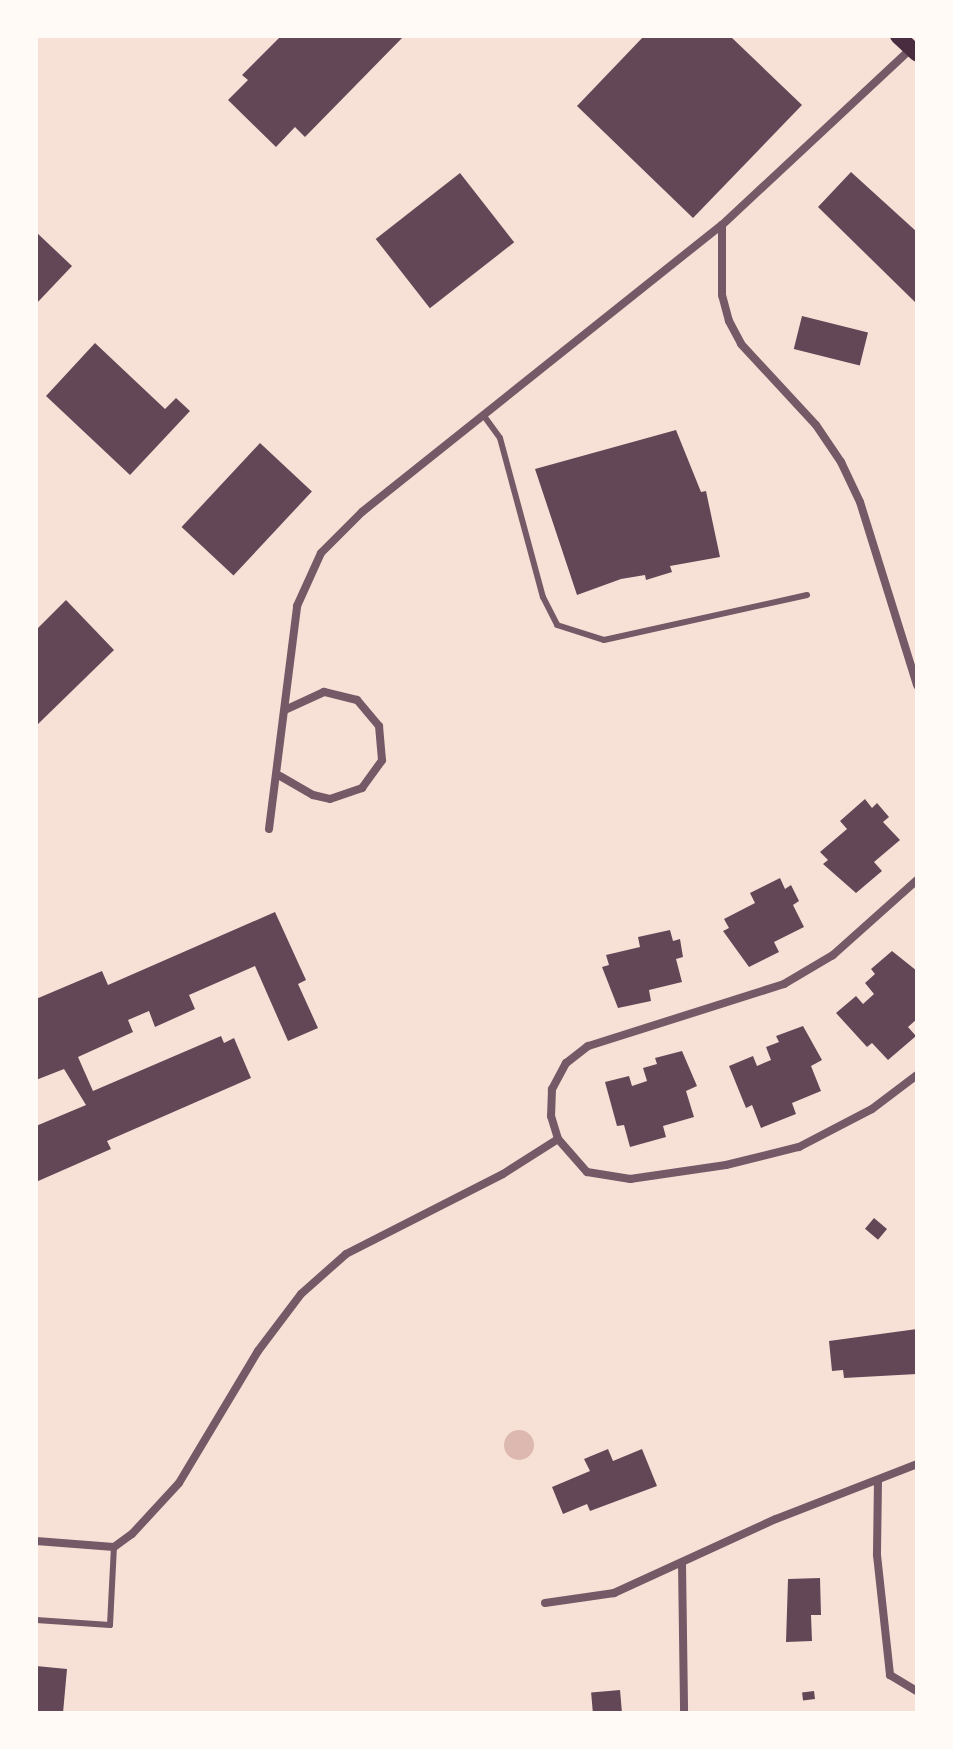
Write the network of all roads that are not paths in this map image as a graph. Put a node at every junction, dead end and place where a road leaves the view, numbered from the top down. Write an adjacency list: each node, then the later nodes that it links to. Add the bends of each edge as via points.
1 (898, 36): 2 (main road)
2 (915, 48): 3 (street)
3 (722, 225): 4 (street); 6 (street, via 722,295 729,321 741,344 816,425 841,462 860,502)
4 (484, 416): 5 (lane, via 500,438 543,597 557,625 566,630 604,640); 7 (street, via 362,512 321,553 297,606)
5 (807, 595)
6 (917, 685)
7 (287, 709): 8 (street); 8 (street, via 324,692 357,700 379,726 383,751 374,776 347,796 313,795)
8 (280, 776): 9 (street)
9 (269, 829)
10 (917, 880): 12 (street, via 833,955 784,984 588,1046 566,1063 552,1089 551,1116)
11 (917, 1075): 12 (street, via 823,1136 726,1165 608,1179 587,1172)
12 (558, 1139): 16 (street, via 503,1174 346,1254 301,1294 258,1351 179,1483 154,1514)
13 (917, 1464): 14 (street)
14 (878, 1480): 17 (street); 20 (street, via 877,1555 890,1675)
15 (36, 1541): 16 (street)
16 (114, 1547): 19 (lane, via 110,1625)
17 (682, 1563): 18 (street, via 614,1593); 21 (street)
18 (545, 1603)
19 (36, 1620)
20 (917, 1691)
21 (684, 1713)

